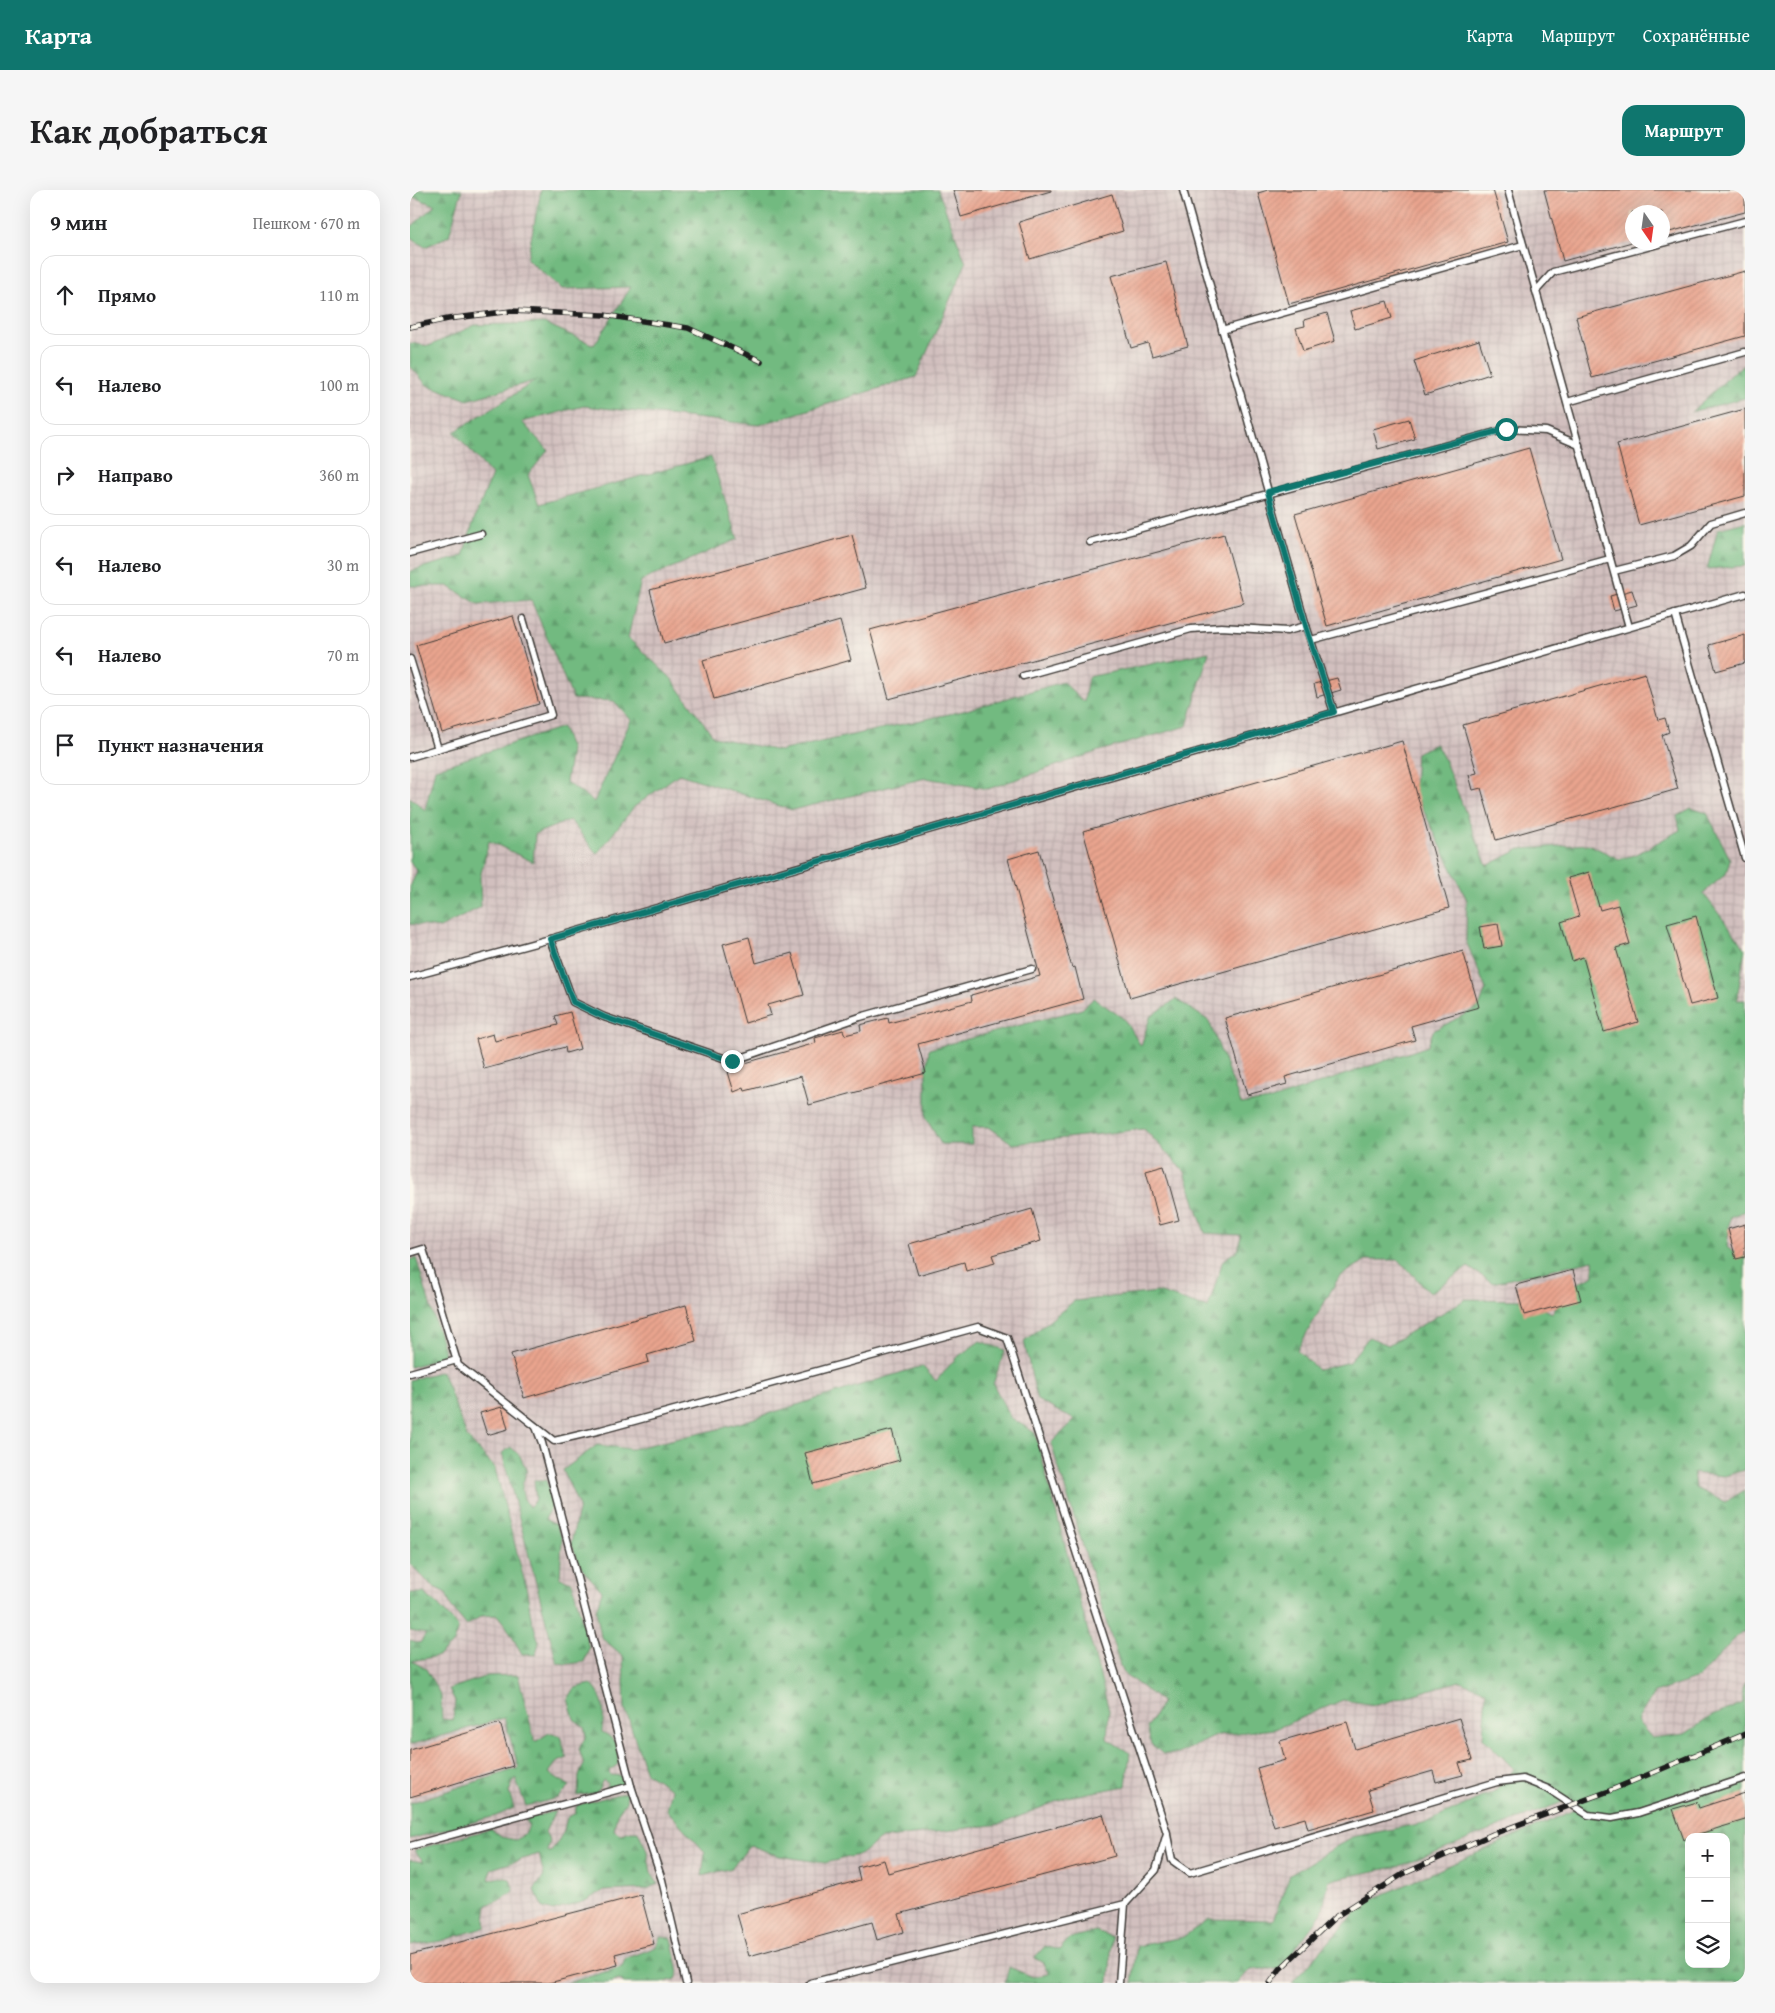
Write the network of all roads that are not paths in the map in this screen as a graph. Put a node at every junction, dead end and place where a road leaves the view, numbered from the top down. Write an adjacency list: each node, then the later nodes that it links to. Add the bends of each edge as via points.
1 (1182, 190): 6 (lane)
2 (1508, 190): 4 (lane)
3 (1745, 221): 5 (lane, via 1553,272)
4 (1523, 245): 5 (lane); 6 (lane)
5 (1536, 291): 8 (lane)
6 (1222, 330): 10 (lane)
7 (1745, 352): 8 (lane)
8 (1567, 402): 9 (lane)
9 (1579, 445): 10 (lane, via 1546,431 1506,429); 15 (lane)
10 (1268, 492): 13 (lane); 20 (lane)
11 (1745, 514): 16 (lane, via 1711,523 1691,546 1674,556)
12 (481, 534): 14 (lane)
13 (1090, 542)
14 (410, 553)
15 (1610, 559): 16 (lane); 22 (lane)
16 (1614, 571): 21 (lane)
17 (1745, 594): 18 (lane)
18 (1675, 614): 21 (lane); 28 (lane)
19 (523, 618): 26 (lane, via 551,715)
20 (1306, 626): 22 (lane); 24 (lane, via 1287,631 1221,627 1191,629)
21 (1629, 627): 25 (lane)
22 (1311, 640): 25 (lane)
23 (410, 659): 26 (lane)
24 (1023, 676)
25 (1334, 712): 29 (lane)
26 (438, 748): 27 (lane)
27 (410, 757)
28 (1745, 858)
29 (550, 939): 30 (lane, via 573,1002 604,1017 732,1061 860,1017); 31 (lane)
30 (1032, 969)
31 (410, 977)
32 (410, 1253): 33 (lane, via 424,1249)
33 (457, 1360): 34 (lane); 35 (lane, via 458,1365)
34 (410, 1373)
35 (535, 1426): 37 (lane); 38 (lane, via 554,1441 978,1327 1007,1338)
36 (1745, 1778): 38 (lane, via 1612,1818 1588,1815 1548,1789 1523,1779 1496,1782 1190,1873 1172,1860)
37 (631, 1786): 39 (lane); 41 (lane, via 662,1880)
38 (1167, 1833): 40 (lane, via 1156,1870)
39 (410, 1846)
40 (1125, 1904): 42 (lane); 43 (lane)
41 (686, 1983)
42 (810, 1983)
43 (1119, 1983)

